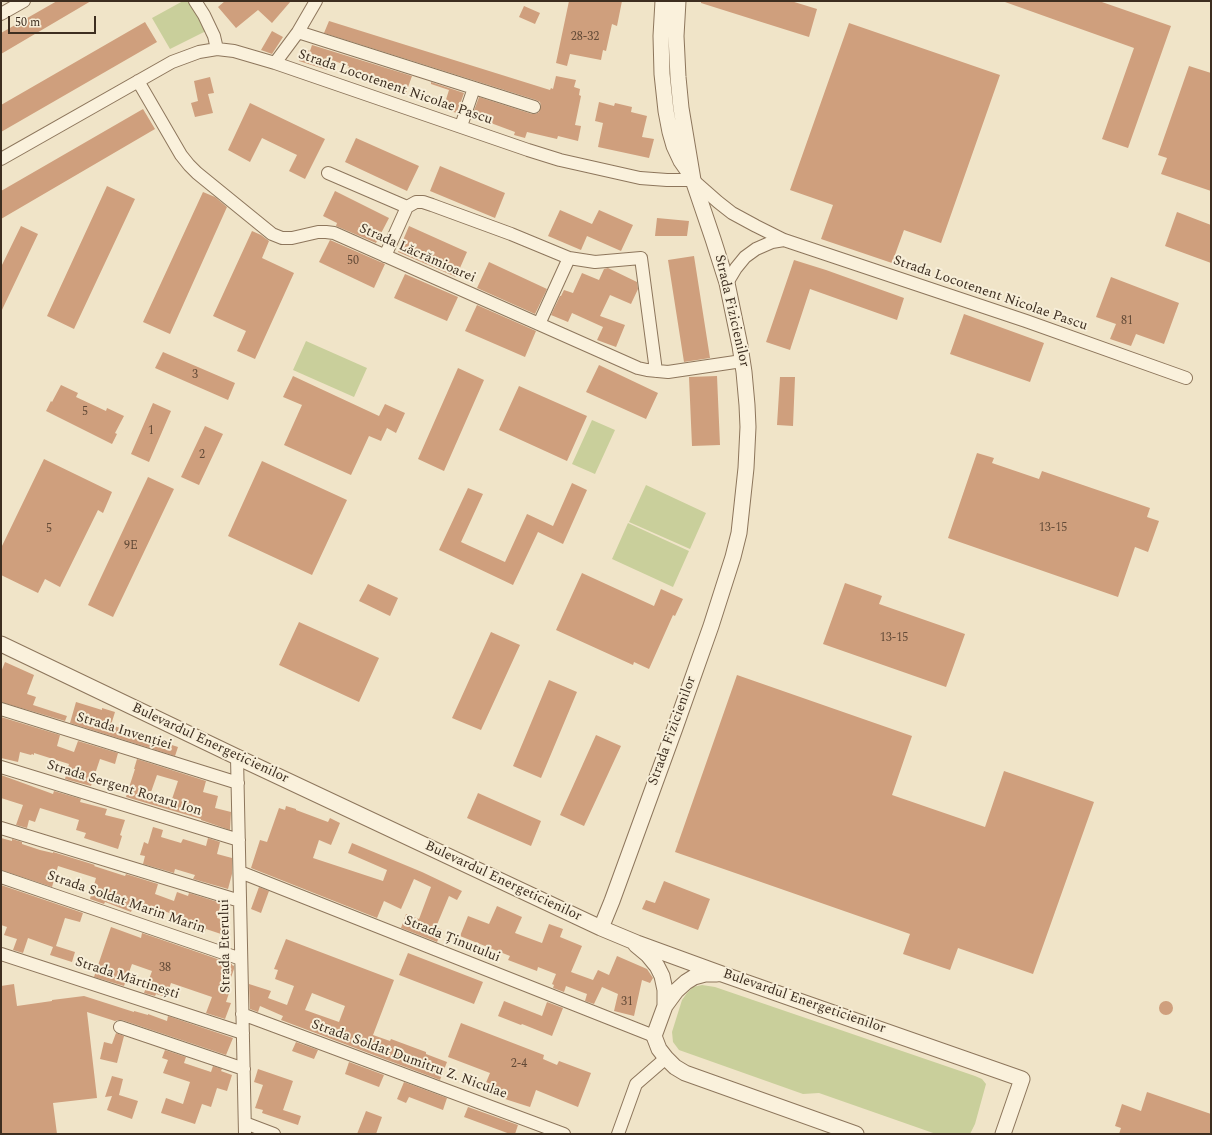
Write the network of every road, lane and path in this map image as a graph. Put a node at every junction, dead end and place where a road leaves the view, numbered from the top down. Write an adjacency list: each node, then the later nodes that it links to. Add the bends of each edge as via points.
1 (24, 1): 6 (street)
2 (195, 1): 8 (street, via 214,36)
3 (316, 1): 7 (street)
4 (662, 1): 16 (street, Strada Fizicienilor, via 662,74 666,111 674,146)
5 (678, 1): 16 (street, Strada Fizicienilor, via 678,77)
6 (1, 14)
7 (298, 32): 9 (street); 11 (street)
8 (217, 49): 9 (street, Strada Locotenent Nicolae Pascu, via 234,51); 10 (street, Strada Locotenent Nicolae Pascu, via 186,56)
9 (275, 64): 13 (street, Strada Locotenent Nicolae Pascu)
10 (138, 81): 14 (street, Strada Locotenent Nicolae Pascu); 19 (street, Strada Lăcrămioarei, via 181,155 197,173 267,231 282,238 318,232 334,233)
11 (474, 88): 12 (street); 13 (street)
12 (534, 106)
13 (461, 126): 16 (street, Strada Locotenent Nicolae Pascu, via 560,160 622,175 656,180)
14 (1, 159)
15 (328, 173): 17 (street)
16 (693, 180): 18 (street, Strada Locotenent Nicolae Pascu, via 732,213); 21 (street, Strada Fizicienilor)
17 (407, 207): 19 (street); 20 (street, via 416,202 423,202)
18 (784, 240): 21 (street, via 772,242 745,257); 25 (street, Strada Locotenent Nicolae Pascu)
19 (385, 256): 22 (street, Strada Lăcrămioarei)
20 (569, 258): 22 (street); 24 (street, via 595,262 640,258)
21 (727, 283): 23 (street, Strada Fizicienilor)
22 (539, 324): 24 (street, Strada Lăcrămioarei, via 638,368)
23 (742, 361): 24 (street, Strada Lăcrămioarei); 36 (street, Strada Fizicienilor, via 748,446 752,462 746,522 739,533 704,647)
24 (662, 371)
25 (1186, 378)
26 (1, 644): 28 (street, Bulevardul Energeticienilor)
27 (1, 710): 30 (street, Strada Invenției)
28 (237, 757): 30 (street, Strada Eterului); 36 (street, Bulevardul Energeticienilor)
29 (1, 766): 32 (street, Strada Sergent Rotaru Ion)
30 (238, 783): 32 (street, Strada Eterului)
31 (1, 828): 35 (street)
32 (239, 840): 33 (street, Strada Eterului)
33 (240, 872): 35 (street, Strada Eterului); 45 (street, Strada Ținutului)
34 (1, 877): 39 (street, Strada Soldat Marin Marin)
35 (240, 902): 39 (street, Strada Eterului)
36 (601, 928): 37 (street, Bulevardul Energeticienilor)
37 (631, 940): 40 (street, Bulevardul Energeticienilor); 41 (street, via 657,966 665,990)
38 (1, 954): 44 (street, Strada Mărtinești)
39 (241, 959): 42 (street, Strada Eterului)
40 (722, 974): 41 (street, via 705,974 690,980 676,990); 53 (street, Bulevardul Energeticienilor, via 1022,1079)
41 (665, 1006): 45 (street)
42 (242, 1014): 44 (street, Strada Eterului); 50 (street, Strada Soldat Dumitru Z. Niculae)
43 (120, 1027): 47 (street)
44 (243, 1033): 47 (street, Strada Eterului)
45 (654, 1036): 46 (street)
46 (666, 1058): 51 (street, via 636,1084); 52 (street, via 685,1073)
47 (244, 1070): 48 (street, Strada Eterului)
48 (245, 1129): 49 (street)
49 (274, 1134)
50 (564, 1134)
51 (618, 1134)
52 (856, 1134)
53 (1003, 1134)

